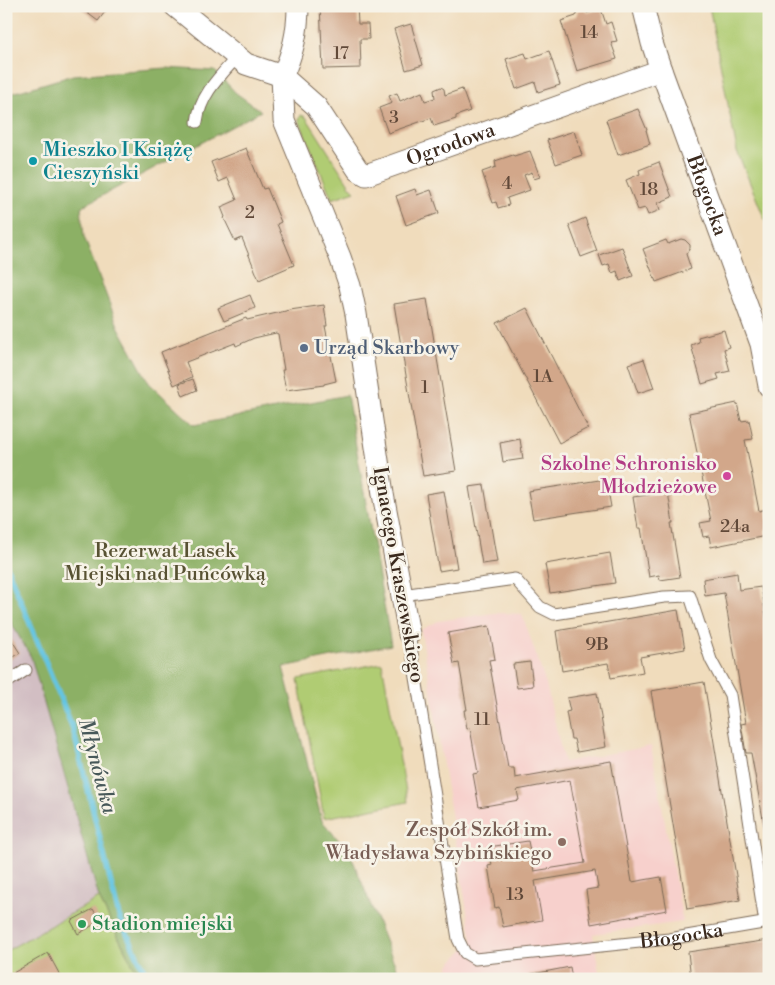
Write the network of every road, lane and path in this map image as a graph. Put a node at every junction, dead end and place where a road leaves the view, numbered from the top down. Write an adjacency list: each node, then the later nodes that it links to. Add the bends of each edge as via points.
1 (175, 6): 4 (street)
2 (298, 6): 6 (street, via 294,46)
3 (643, 6): 5 (street, Błogocka)
4 (237, 57): 6 (street, via 246,64); 7 (lane, via 203,98)
5 (661, 70): 6 (street, Ogrodowa, via 366,175 358,170 316,106); 8 (street, Błogocka, via 761,344)
6 (282, 76): 9 (street, Ignacego Kraszewskiego, via 284,120 340,256 352,296)
7 (197, 122)
8 (769, 386)
9 (402, 595): 10 (street, Ignacego Kraszewskiego); 13 (lane, via 515,580 540,607 554,614 690,596 711,660 730,695)
10 (409, 634): 14 (lane, Ignacego Kraszewskiego, via 458,939 465,953 475,959)
11 (26, 670): 12 (lane)
12 (6, 684)
13 (767, 923): 14 (lane, Błogocka)
14 (593, 947)

